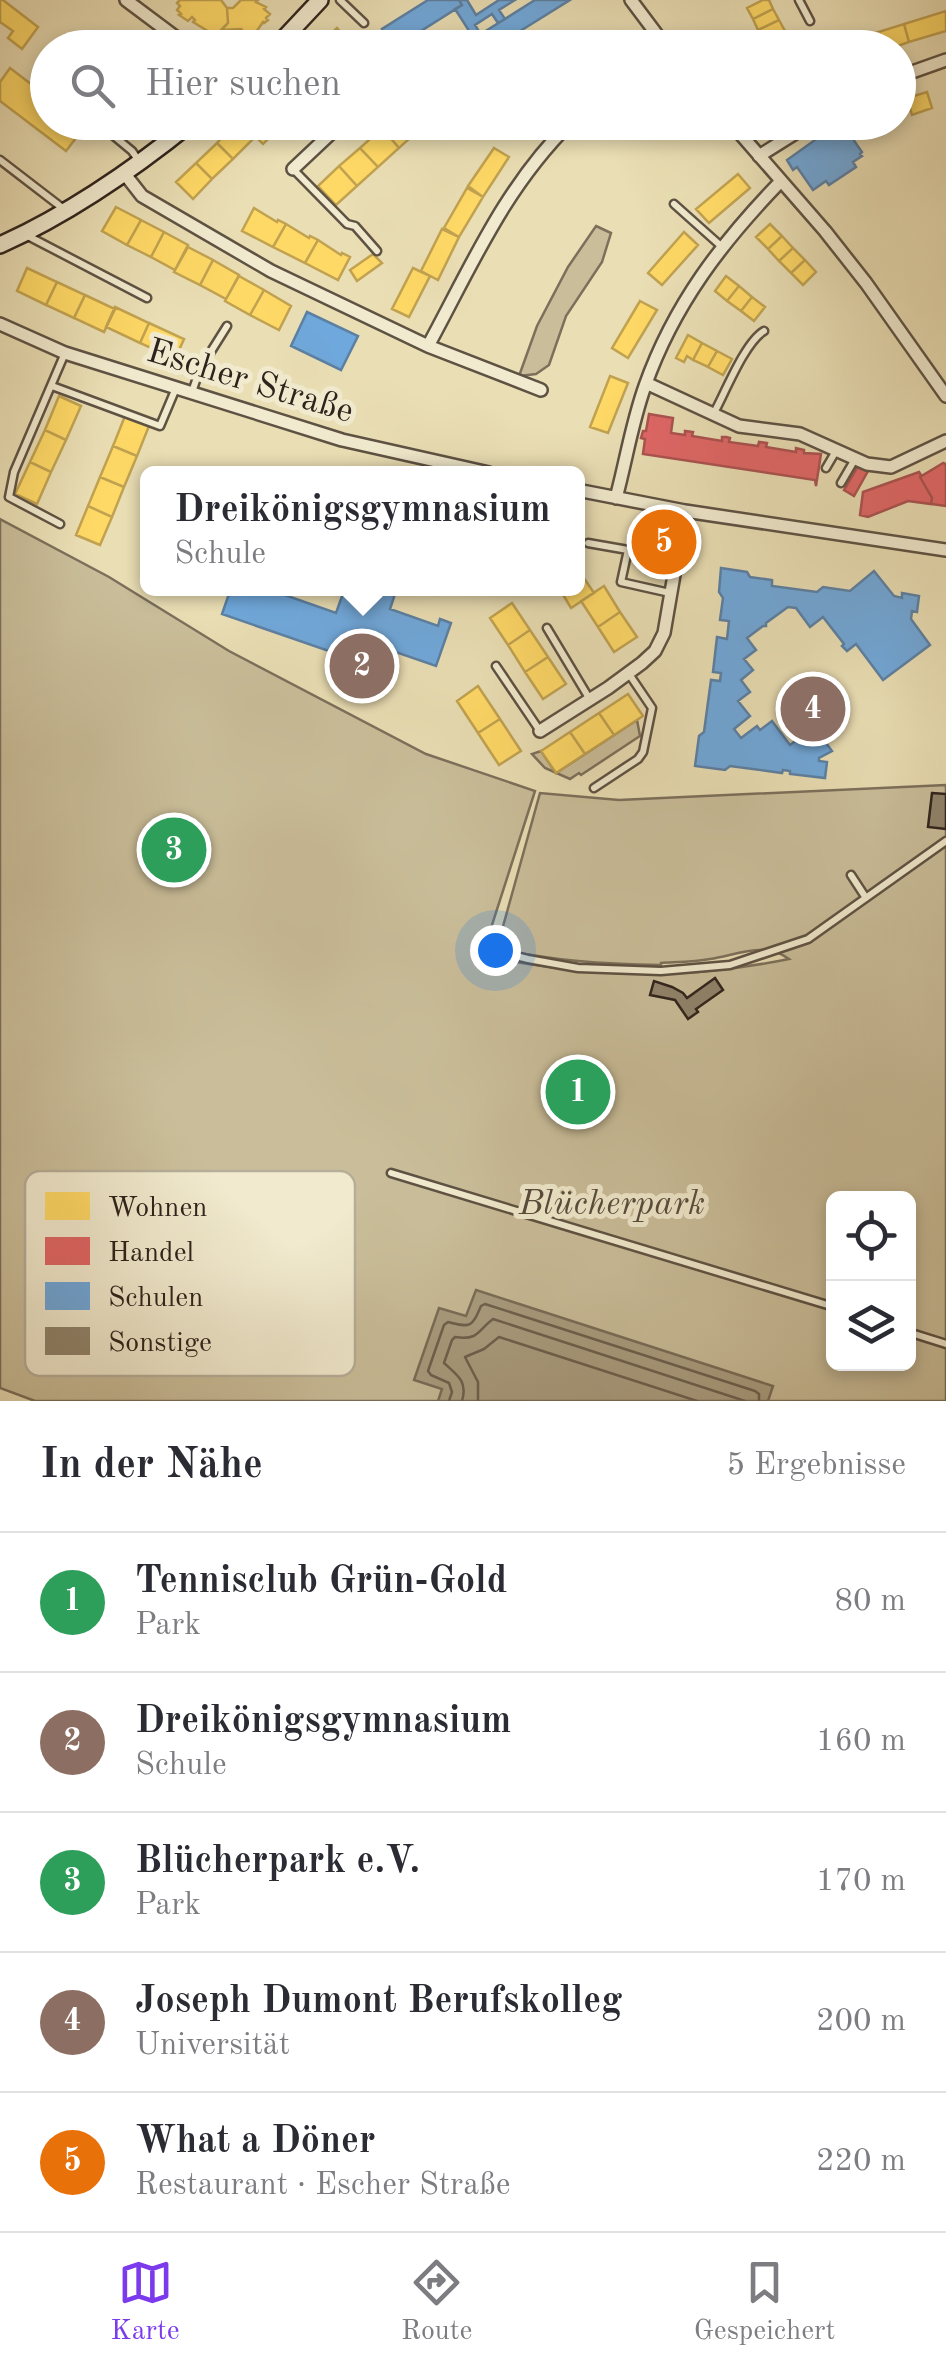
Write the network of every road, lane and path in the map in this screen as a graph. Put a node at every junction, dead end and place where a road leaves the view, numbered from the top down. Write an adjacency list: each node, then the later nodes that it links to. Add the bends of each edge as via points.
1 (126, 0): 8 (street)
2 (320, 0): 9 (street)
3 (340, 0): 7 (lane)
4 (631, 0): 10 (street)
5 (799, 0): 6 (lane)
6 (810, 21)
7 (364, 23)
8 (166, 30)
9 (291, 30)
10 (654, 30)
11 (945, 64): 12 (street)
12 (916, 73)
13 (119, 140): 21 (lane)
14 (169, 140): 21 (street)
15 (324, 140): 22 (street)
16 (554, 140): 35 (street, via 493,222)
17 (745, 140): 19 (street)
18 (784, 140): 19 (street)
19 (759, 156): 24 (street)
20 (0, 160): 26 (lane)
21 (140, 162): 23 (street)
22 (293, 169): 30 (lane)
23 (124, 172): 26 (street); 35 (street, via 142,196 271,271)
24 (781, 181): 29 (street); 42 (street, via 866,283)
25 (674, 204): 29 (lane)
26 (65, 210): 27 (street)
27 (24, 234): 28 (street); 31 (lane)
28 (0, 244)
29 (722, 246): 37 (street, via 678,312)
30 (377, 251)
31 (146, 298)
32 (0, 324): 36 (street, Escher Straße)
33 (227, 326): 41 (lane)
34 (764, 332): 43 (lane, via 749,346)
35 (428, 346): 40 (street)
36 (65, 353): 38 (lane); 39 (street, Escher Straße)
37 (646, 383): 43 (street); 51 (street)
38 (52, 386): 39 (lane, via 160,426); 53 (lane, via 9,497)
39 (176, 388): 41 (street, Escher Straße)
40 (541, 390)
41 (191, 393): 47 (street, Escher Straße, via 342,440)
42 (946, 396)
43 (714, 414): 45 (street, via 739,426 800,434)
44 (946, 441): 46 (street, via 891,467)
45 (836, 450): 46 (street); 48 (lane)
46 (855, 458): 49 (lane)
47 (455, 466)
48 (826, 468)
49 (841, 484)
50 (585, 492): 51 (street)
51 (616, 498): 52 (street)
52 (685, 511): 56 (street); 58 (street)
53 (60, 524)
54 (588, 542): 55 (lane)
55 (628, 550): 57 (lane); 58 (lane, via 621,582)
56 (946, 550)
57 (654, 555)
58 (671, 594): 61 (street, via 656,651)
59 (547, 628): 62 (lane)
60 (496, 666): 63 (lane)
61 (628, 673): 62 (street); 64 (lane, via 652,708 643,752)
62 (590, 700): 63 (street)
63 (540, 731)
64 (594, 788)
65 (946, 840): 67 (lane)
66 (851, 874): 67 (lane)
67 (866, 898): 68 (lane, via 808,939 730,965 578,968)
68 (492, 950)
69 (390, 1173): 70 (lane)
70 (826, 1305)
71 (916, 1335): 72 (lane)
72 (946, 1344)

